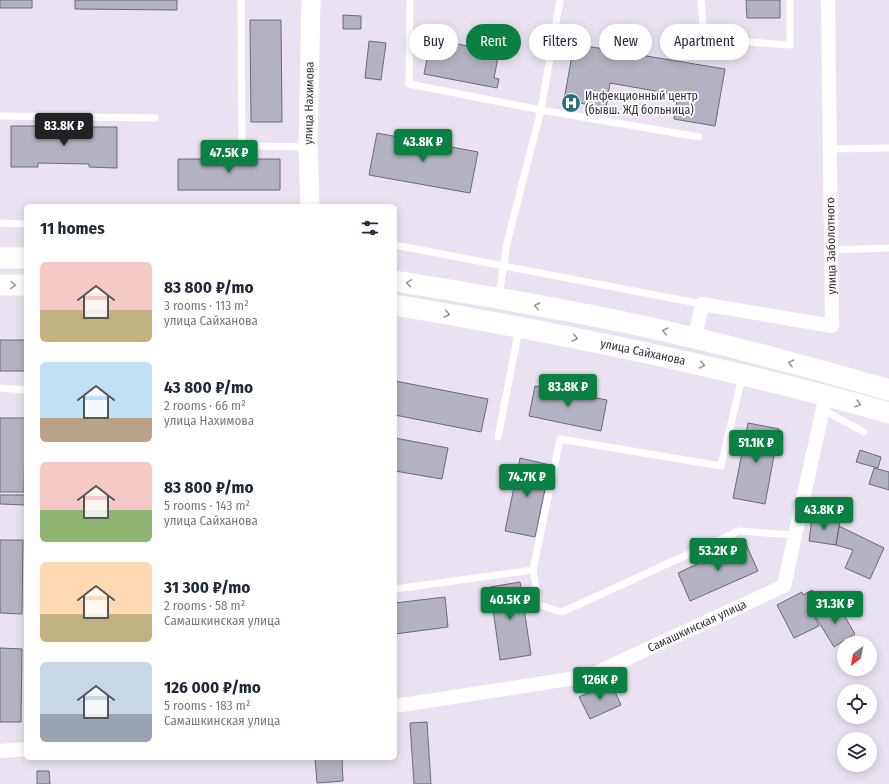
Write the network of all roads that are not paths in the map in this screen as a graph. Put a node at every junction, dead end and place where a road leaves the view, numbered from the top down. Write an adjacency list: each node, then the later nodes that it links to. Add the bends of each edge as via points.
1 (241, 0): 12 (lane, via 242,139 251,146)
2 (311, 0): 12 (street, улица Нахимова)
3 (410, 0): 8 (lane, via 408,84)
4 (560, 0): 8 (lane)
5 (701, 0): 6 (lane, via 704,39 790,45)
6 (790, 0)
7 (828, 0): 14 (street, улица Заболотного)
8 (541, 110): 11 (lane); 23 (lane)
9 (0, 116): 10 (lane)
10 (155, 118)
11 (699, 137)
12 (308, 147): 15 (street, улица Нахимова)
13 (889, 148): 14 (lane)
14 (830, 149): 20 (street, улица Заболотного)
15 (310, 204)
16 (0, 223): 17 (lane)
17 (24, 224)
18 (397, 245): 23 (lane)
19 (889, 248): 20 (lane)
20 (831, 250): 28 (street, улица Заболотного, via 832,326)
21 (0, 258): 22 (main road)
22 (24, 258)
23 (503, 266): 27 (lane); 28 (lane)
24 (397, 280): 27 (main road, one-way to 24)
25 (0, 285): 26 (main road, one-way to 26)
26 (24, 285)
27 (498, 299): 31 (main road, one-way to 27)
28 (702, 304): 31 (street)
29 (397, 305): 30 (main road, улица Сайханова, one-way to 30)
30 (519, 328): 32 (main road, улица Сайханова, one-way to 32, via 636,350); 39 (lane)
31 (695, 338): 35 (main road, one-way to 31)
32 (742, 375): 36 (main road, улица Сайханова); 41 (lane, via 720,466 560,439)
33 (0, 388): 34 (lane)
34 (24, 390)
35 (889, 390)
36 (824, 403): 37 (main road, улица Сайханова, one-way to 37); 38 (lane); 40 (street, Самашкинская улица)
37 (889, 413)
38 (864, 432)
39 (498, 437)
40 (795, 535): 41 (lane, via 739,531 562,612 539,605); 43 (street, Самашкинская улица, via 784,586 590,676)
41 (533, 570): 42 (lane)
42 (397, 589)
43 (397, 706)
44 (24, 749): 45 (street)
45 (0, 751)

